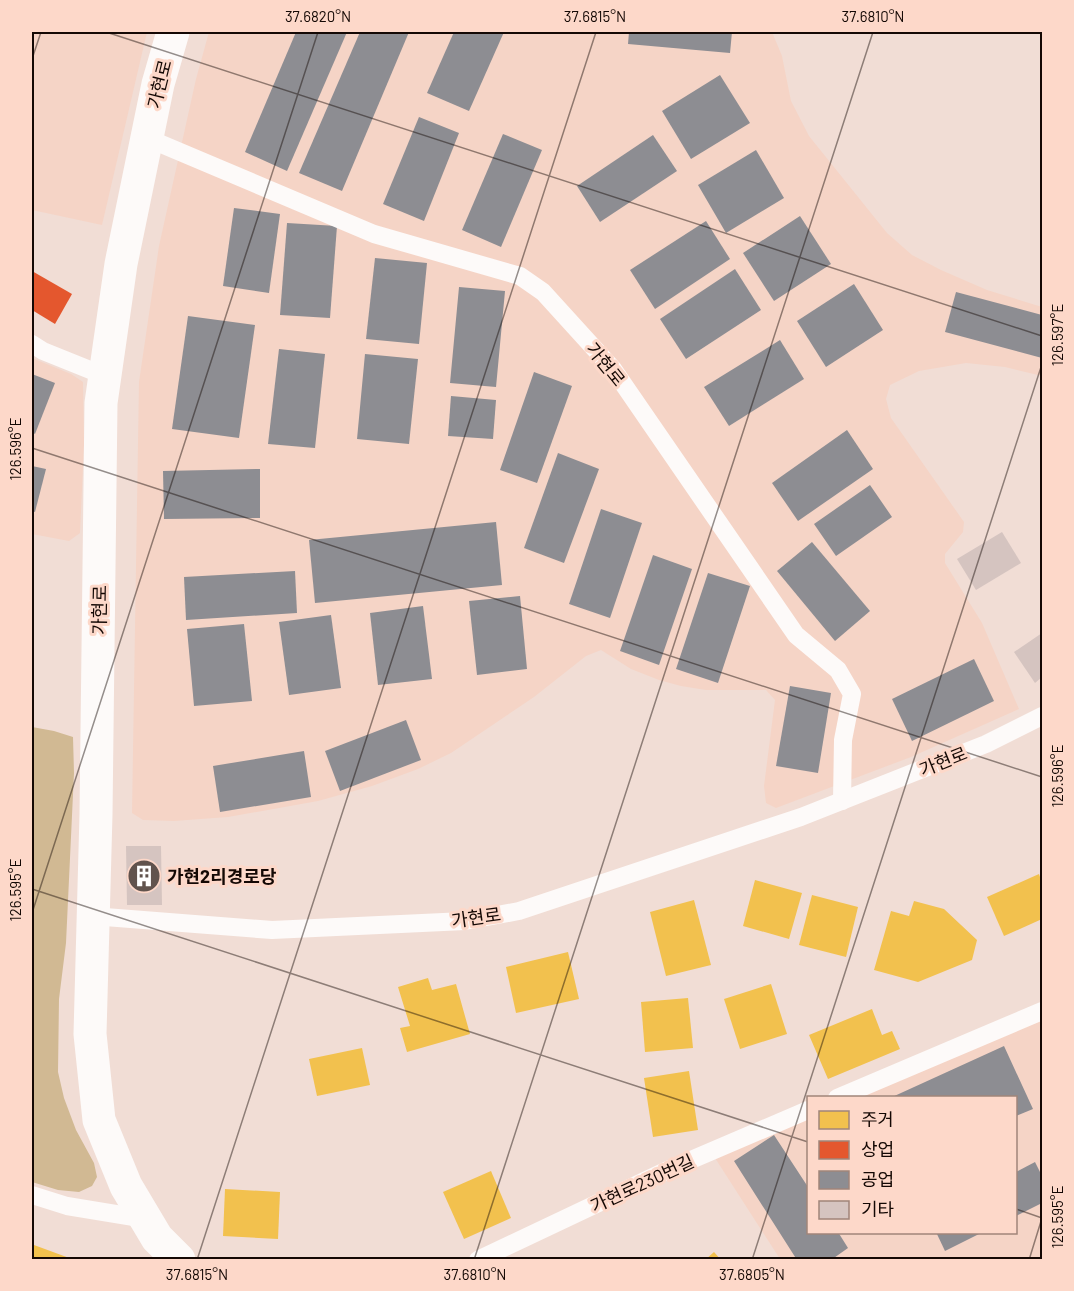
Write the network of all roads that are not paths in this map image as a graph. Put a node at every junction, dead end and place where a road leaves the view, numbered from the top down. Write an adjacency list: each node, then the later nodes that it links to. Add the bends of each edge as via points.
1 (173, 32): 2 (street, 가현로)
2 (147, 138): 4 (street, 가현로, via 121,264); 6 (lane, 가현로, via 374,234 520,276 543,292 613,369 796,635 838,670 852,694 843,740)
3 (32, 344): 4 (lane)
4 (105, 376): 7 (street, 가현로, via 101,404)
5 (1042, 716): 6 (lane, 가현로, via 986,744)
6 (842, 801): 7 (lane, 가현로, via 519,910 465,921 272,930)
7 (92, 916): 12 (street, 가현로, via 90,1034 99,1120 126,1186)
8 (1042, 1011): 9 (lane)
9 (842, 1096)
10 (807, 1110): 14 (lane, 가현로230번길, via 670,1169)
11 (32, 1195): 12 (lane, via 68,1206)
12 (146, 1219): 13 (street, 가현로, via 157,1238)
13 (179, 1260)
14 (478, 1260)

